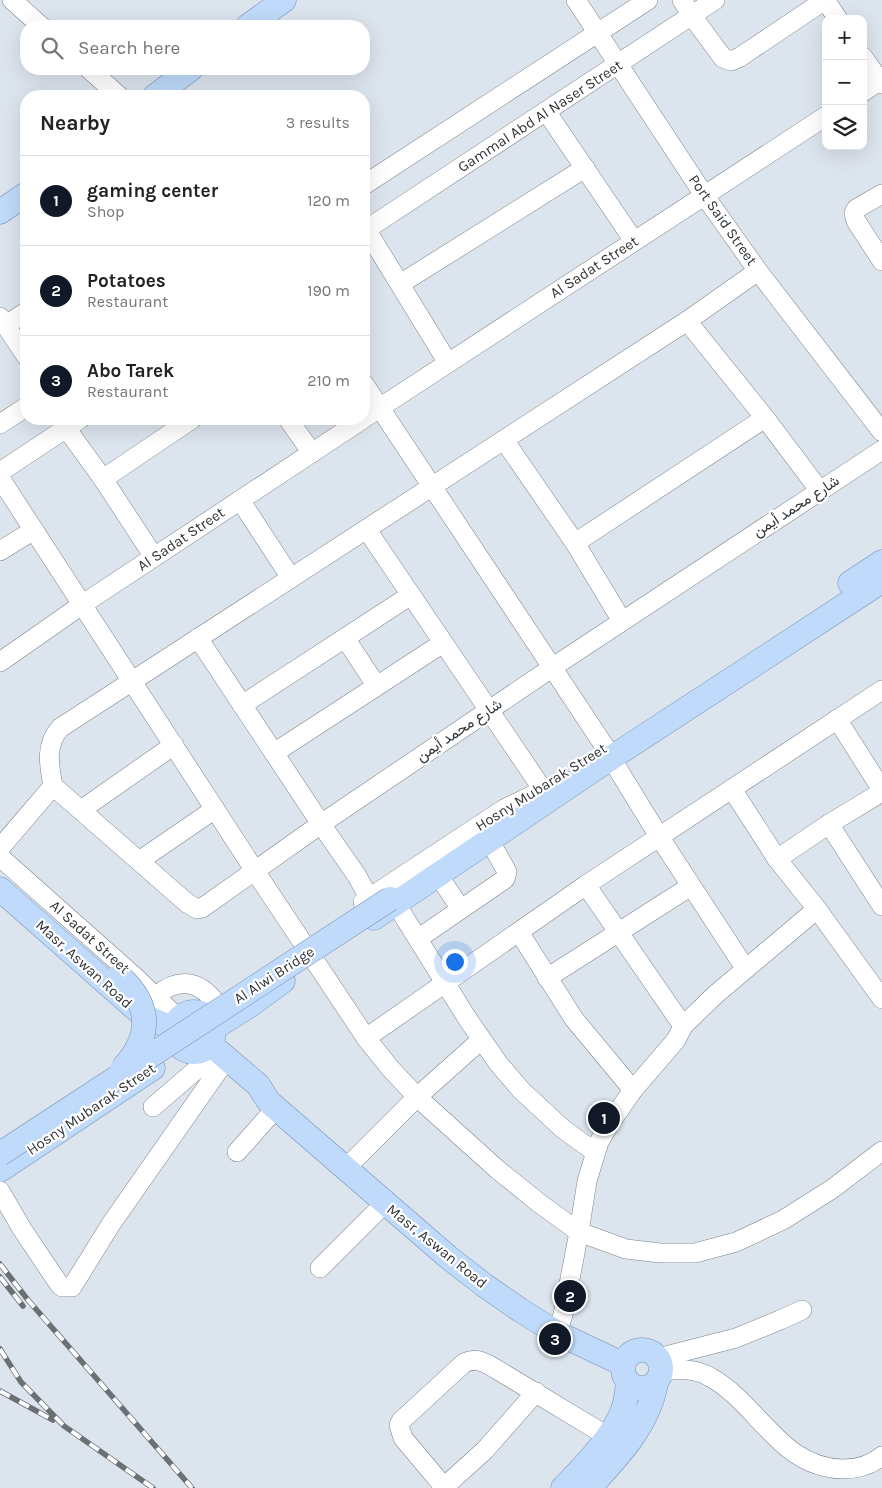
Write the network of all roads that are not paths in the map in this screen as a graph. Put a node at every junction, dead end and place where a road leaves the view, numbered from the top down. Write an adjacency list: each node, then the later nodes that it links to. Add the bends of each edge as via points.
1 (12, 0): 9 (street)
2 (284, 0): 10 (main road)
3 (576, 0): 11 (street, Port Said Street)
4 (648, 0): 11 (street)
5 (715, 0): 7 (street, Gammal Abd Al Naser Street)
6 (825, 0): 7 (street, via 731,61 723,58); 8 (street)
7 (687, 8): 13 (street, Gammal Abd Al Naser Street)
8 (835, 15)
9 (34, 20)
10 (256, 20)
11 (597, 33): 13 (street, Port Said Street); 23 (street)
12 (865, 60): 16 (street)
13 (618, 64): 20 (street, Gammal Abd Al Naser Street); 25 (street, Port Said Street)
14 (96, 75): 17 (street)
15 (185, 75): 18 (main road)
16 (881, 82): 19 (street)
17 (112, 90)
18 (170, 90)
19 (867, 90)
20 (546, 111): 22 (street); 28 (street, Gammal Abd Al Naser Street)
21 (822, 119): 25 (street, Al Sadat Street)
22 (585, 168): 30 (street); 33 (street)
23 (370, 181)
24 (882, 194): 31 (street, via 854,213)
25 (704, 195): 30 (street, Al Sadat Street); 32 (street, Port Said Street)
26 (20, 198): 27 (main road)
27 (0, 212)
28 (370, 227)
29 (370, 238): 33 (street)
30 (634, 241): 38 (street, Al Sadat Street)
31 (882, 261)
32 (758, 271): 36 (street); 49 (street, Port Said Street)
33 (400, 284): 38 (street)
34 (20, 314): 35 (street)
35 (3, 321): 37 (street)
36 (687, 321): 42 (street); 50 (street)
37 (20, 347)
38 (448, 363): 40 (street, Al Sadat Street)
39 (20, 411): 43 (street)
40 (370, 414)
41 (370, 416): 56 (street)
42 (765, 418): 57 (street); 61 (street)
43 (0, 424)
44 (70, 425): 53 (street)
45 (74, 425): 55 (street)
46 (183, 425): 55 (street)
47 (292, 425): 52 (street)
48 (354, 425): 52 (street, Al Sadat Street)
49 (882, 432)
50 (504, 440): 56 (street); 61 (street)
51 (882, 450): 57 (street, شارع محمد أيمن)
52 (312, 453): 58 (street, Al Sadat Street)
53 (0, 472)
54 (0, 478): 59 (street)
55 (103, 479): 63 (street)
56 (433, 487): 60 (street); 74 (street)
57 (820, 491): 69 (street, شارع محمد أيمن)
58 (240, 500): 63 (street, Al Sadat Street); 65 (street)
59 (34, 530): 62 (street); 68 (street)
60 (367, 530): 65 (street); 67 (street)
61 (575, 543): 69 (street)
62 (0, 551)
63 (154, 558): 68 (street, Al Sadat Street)
64 (882, 562): 82 (main road, Hosny Mubarak Street)
65 (291, 578): 70 (street)
66 (882, 581): 82 (main road, Hosny Mubarak Street)
67 (411, 595): 71 (street); 72 (street)
68 (83, 604): 73 (street, Al Sadat Street); 75 (street)
69 (622, 621): 74 (street, شارع محمد أيمن)
70 (198, 638): 75 (street); 78 (street)
71 (345, 638): 76 (street); 78 (street)
72 (443, 643): 76 (street); 79 (street)
73 (0, 662)
74 (553, 667): 79 (street, شارع محمد أيمن); 82 (street)
75 (133, 681): 81 (street); 84 (street, via 54,735 49,754)
76 (376, 685): 83 (street)
77 (882, 690): 80 (street)
78 (242, 705): 83 (street)
79 (488, 710): 86 (street); 90 (street, شارع محمد أيمن)
80 (837, 719): 85 (street); 87 (street)
81 (174, 745): 88 (street); 89 (street)
82 (608, 753): 86 (main road, Hosny Mubarak Street); 92 (street); 93 (main road, Hosny Mubarak Street)
83 (274, 754): 90 (street)
84 (53, 786): 89 (street, شارع محمد أيمن); 94 (street)
85 (732, 788): 92 (street); 96 (street)
86 (543, 790): 104 (main road, Al Alwi Bridge, via 470,844)
87 (882, 791): 91 (street)
88 (215, 808): 97 (street); 98 (street)
89 (80, 810): 97 (street, شارع محمد أيمن)
90 (321, 824): 98 (street, شارع محمد أيمن); 104 (street, via 357,876)
91 (829, 824): 96 (street); 105 (street)
92 (660, 838): 101 (street); 102 (street)
93 (489, 840): 100 (main road, Hosny Mubarak Street); 106 (street, via 505,868 506,876 501,883)
94 (0, 848)
95 (0, 857): 115 (street, Al Sadat Street)
96 (777, 859): 107 (street)
97 (139, 861): 98 (street, شارع محمد أيمن, via 187,904 197,909 208,905)
98 (256, 871): 111 (street)
99 (0, 874): 122 (main road, bridge, via 129,985 139,1000 145,1018 136,1053)
100 (438, 875): 104 (main road, Hosny Mubarak Street); 106 (street)
101 (586, 885): 108 (street); 109 (street)
102 (691, 886): 109 (street); 112 (street)
103 (0, 889): 121 (main road, Masr, Aswan Road, via 137,1010)
104 (385, 900): 110 (street); 111 (main road, Hosny Mubarak Street); 122 (main road, Al Alwi Bridge, bridge)
105 (882, 906)
106 (461, 909): 110 (street)
107 (817, 909): 112 (street); 116 (street)
108 (519, 932): 113 (street); 114 (street)
109 (619, 933): 113 (street); 118 (street)
110 (419, 938): 114 (street)
111 (309, 950): 117 (main road, Hosny Mubarak Street); 119 (street); 121 (street, Hosny Mubarak Street)
112 (745, 968): 118 (street)
113 (546, 978): 123 (street, via 574,1019)
114 (446, 982): 119 (street); 120 (street)
115 (156, 996): 121 (street, Al Sadat Street); 121 (street, via 165,988 188,983 209,993)
116 (881, 996)
117 (249, 1006): 121 (main road, Hosny Mubarak Street); 121 (main road, via 240,1016 232,1039 237,1063)
118 (683, 1026): 123 (street, via 676,1040)
119 (366, 1038): 124 (street)
120 (481, 1040): 124 (street); 130 (street, via 521,1090 563,1129)
121 (204, 1042): 125 (main road, Masr, Aswan Road, via 248,1097); 126 (street); 127 (street, Hosny Mubarak Street); 133 (main road, Hosny Mubarak Street); 134 (street, via 110,1224 72,1287 62,1288 59,1284)
122 (108, 1083): 131 (main road, Al Alwi Bridge, bridge)
123 (633, 1090): 130 (street, via 606,1129)
124 (417, 1097): 132 (street); 136 (street, via 498,1170)
125 (272, 1105): 129 (street); 132 (main road, Masr, Aswan Road)
126 (154, 1107)
127 (0, 1141)
128 (882, 1151): 136 (street, via 832,1189 783,1220 736,1242 695,1253 660,1253 626,1248)
129 (237, 1152)
130 (595, 1152): 136 (street)
131 (0, 1154)
132 (346, 1168): 135 (main road, Masr, Aswan Road)
133 (0, 1170)
134 (0, 1191)
135 (385, 1203): 137 (street); 139 (main road, Masr, Aswan Road, via 484,1285)
136 (579, 1232): 139 (street)
137 (320, 1268)
138 (802, 1310): 140 (street)
139 (558, 1333): 140 (main road, Masr, Aswan Road)
140 (645, 1375): 142 (main road); 143 (street, via 677,1369 708,1376 723,1385 789,1450 808,1462 830,1469 852,1469 874,1463); 146 (main road, via 637,1409 619,1439); 147 (main road, via 650,1408 614,1461)
141 (536, 1392): 142 (street); 144 (street, via 485,1450); 144 (street, via 483,1362 471,1360 401,1421 399,1429 403,1438)
142 (607, 1436): 145 (main road)
143 (882, 1456)
144 (444, 1488)
145 (563, 1488)
146 (576, 1488)
147 (589, 1488)

